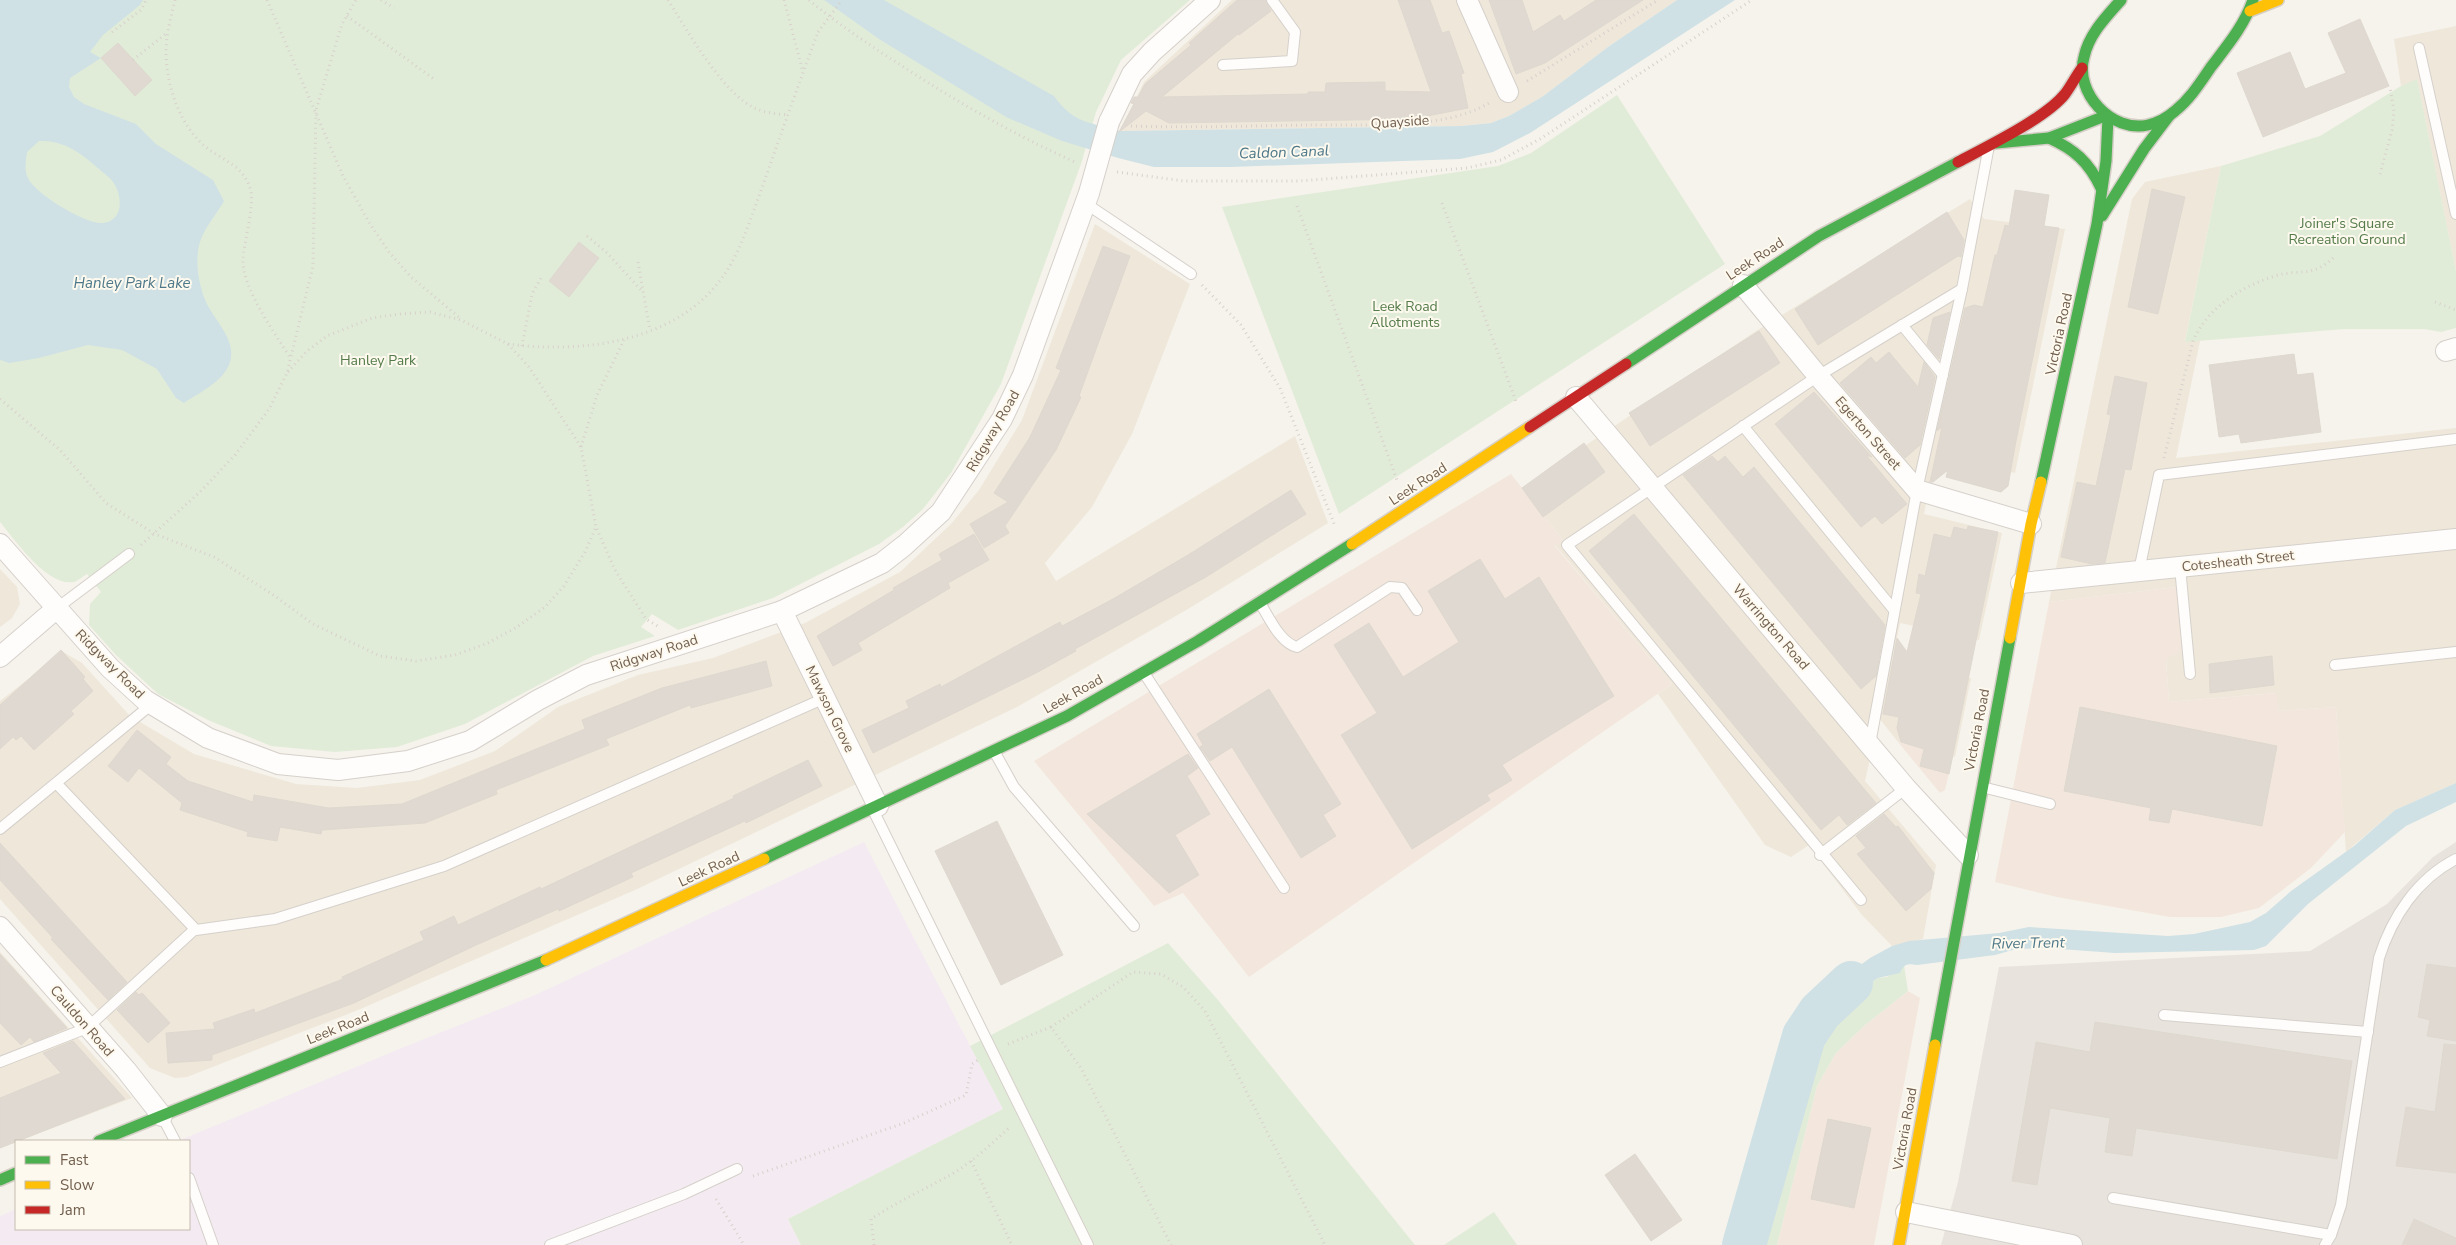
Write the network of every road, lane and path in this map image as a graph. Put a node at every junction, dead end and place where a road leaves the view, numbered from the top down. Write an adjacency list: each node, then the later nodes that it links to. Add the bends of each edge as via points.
1 (146, 0): 20 (path, via 141,10)
2 (175, 0): 21 (path)
3 (267, 0): 30 (path)
4 (356, 0): 19 (path)
5 (381, 0): 18 (path)
6 (668, 0): 31 (path, via 727,86 757,109)
7 (784, 0): 26 (path)
8 (809, 0): 37 (path, via 862,40 965,107 1018,136)
9 (842, 0): 26 (path, bridge, via 818,32)
10 (1210, 0): 34 (street, Ridgway Road, via 1132,74)
11 (1272, 0): 24 (lane, via 1295,32 1292,61)
12 (1467, 0): 29 (street)
13 (1658, 0): 29 (path, Quayside)
14 (1752, 0): 38 (path, via 1556,128 1501,160 1467,168 1299,181 1184,181)
15 (2121, 0): 25 (main road, Leek Road, via 2088,46)
16 (2278, 0): 17 (main road)
17 (2251, 6): 33 (main road, Victoria Road, via 2205,76)
18 (394, 8)
19 (347, 16): 27 (path); 30 (path)
20 (112, 32)
21 (168, 32): 23 (path); 62 (path, via 166,53 178,108 191,132 206,148 243,173 251,193 243,262 247,280 264,318)
22 (2419, 48): 44 (lane)
23 (133, 60)
24 (1223, 65)
25 (2082, 68): 32 (main road, via 2088,91); 36 (main road, Leek Road, via 2053,106)
26 (803, 73): 31 (path)
27 (434, 79)
28 (2390, 87): 39 (path, via 2393,121)
29 (1508, 92): 34 (path, Quayside, via 1473,113 1412,123 1174,127 1122,126)
30 (316, 110): 56 (path, via 343,176 380,238 410,276); 62 (path, via 313,266)
31 (788, 116): 58 (path, via 754,208 724,275 703,299)
32 (2107, 116): 33 (main road, via 2127,126 2136,126); 35 (main road, Leek Road); 40 (main road, Victoria Road, via 2106,161)
33 (2170, 116): 45 (main road, Victoria Road, via 2122,182)
34 (1109, 122): 41 (street, Ridgway Road, bridge)
35 (2048, 138): 36 (main road, Leek Road); 40 (main road, via 2083,156 2093,168)
36 (1991, 144): 51 (main road, Leek Road, via 1819,236); 52 (lane)
37 (1081, 164)
38 (1113, 171)
39 (2380, 174)
40 (2101, 188): 45 (main road, Victoria Road)
41 (1087, 198): 49 (lane); 90 (street, Ridgway Road, via 1016,391 942,512 882,563)
42 (1442, 203): 69 (path)
43 (1297, 206): 75 (path)
44 (2456, 214)
45 (2097, 224): 76 (main road, Victoria Road)
46 (587, 236): 53 (path)
47 (2335, 256): 72 (path, via 2320,270 2255,282 2211,314 2198,328)
48 (638, 262): 53 (path)
49 (1191, 274): 81 (path, via 1241,325 1280,388)
50 (542, 276): 61 (path, via 532,294)
51 (1743, 285): 65 (street, Egerton Street); 67 (main road, Leek Road)
52 (1962, 289): 57 (lane); 64 (lane)
53 (643, 292): 58 (path)
54 (2435, 302): 55 (path)
55 (2456, 310)
56 (464, 322): 60 (path); 63 (path, via 430,312 372,318 327,336)
57 (1902, 325): 64 (lane); 65 (lane)
58 (650, 331): 59 (path)
59 (624, 339): 61 (path, via 557,348); 71 (path, via 597,395)
60 (508, 344): 61 (path); 71 (path, via 529,367)
61 (522, 346)
62 (291, 359): 63 (path)
63 (287, 373): 78 (path, via 269,409 235,455)
64 (1943, 375): 74 (lane)
65 (1818, 376): 68 (lane); 74 (street, Egerton Street)
66 (0, 398): 78 (path, via 60,450 106,503)
67 (1576, 398): 69 (main road, Leek Road); 73 (street, Warrington Road)
68 (1743, 426): 73 (lane); 89 (lane)
69 (1527, 430): 75 (main road, Leek Road)
70 (2456, 439): 72 (lane)
71 (582, 446): 77 (path)
72 (2159, 475): 84 (lane)
73 (1650, 487): 99 (street, Warrington Road); 107 (lane, via 1567,545)
74 (1917, 490): 76 (street); 89 (lane)
75 (1408, 508): 81 (main road, Leek Road)
76 (2031, 524): 85 (main road, Victoria Road)
77 (596, 527): 78 (path, via 564,586 545,607 488,643 455,655 416,661 380,656 360,648 313,624 214,557); 91 (path, via 615,570 646,618)
78 (155, 534)
79 (2456, 539): 83 (street, Cotesheath Street)
80 (0, 544): 87 (street, Ridgway Road)
81 (1344, 550): 86 (main road, Leek Road)
82 (129, 554): 87 (lane)
83 (2180, 567): 84 (street, Cotesheath Street); 96 (lane)
84 (2139, 571): 85 (street, Cotesheath Street)
85 (2021, 583): 102 (main road, Victoria Road)
86 (1260, 602): 88 (lane, via 1284,640 1297,647 1390,587 1402,588); 95 (main road, Leek Road)
87 (57, 608): 93 (street); 98 (street, Ridgway Road, via 110,668)
88 (1417, 610)
89 (1894, 610): 99 (lane)
90 (782, 611): 91 (street, Ridgway Road); 97 (street, Mawson Grove)
91 (685, 643): 98 (street, Ridgway Road, via 586,675 470,741 408,761 338,770 278,764 208,738)
92 (2456, 652): 94 (lane)
93 (0, 658)
94 (2335, 665)
95 (1144, 672): 100 (main road, Leek Road, via 1067,716); 110 (lane)
96 (2190, 674)
97 (825, 698): 105 (street, Mawson Grove); 114 (lane, via 444,866 275,919)
98 (152, 704): 101 (lane)
99 (1870, 744): 103 (street, Warrington Road)
100 (994, 751): 105 (main road, Leek Road); 112 (lane, via 1014,787)
101 (57, 784): 106 (lane); 114 (lane)
102 (1982, 787): 104 (lane); 108 (main road, Victoria Road)
103 (1906, 788): 107 (lane); 108 (street, Warrington Road)
104 (2050, 804)
105 (878, 806): 119 (lane, via 875,814); 121 (main road, Leek Road, via 566,952)
106 (0, 829)
107 (1821, 854): 111 (lane)
108 (1968, 855): 133 (main road, Victoria Road)
109 (2456, 859): 118 (lane, via 2428,876 2392,922 2379,958)
110 (1284, 888)
111 (1861, 900)
112 (1134, 926)
113 (0, 927): 117 (street, Cauldon Road)
114 (194, 930): 117 (lane)
115 (2164, 1015): 118 (lane)
116 (1051, 1027): 119 (path); 141 (path, via 1081,1068); 142 (path, via 1132,972 1161,974 1183,987 1205,1011)
117 (87, 1028): 120 (lane); 121 (street, Cauldon Road)
118 (2368, 1032): 134 (lane, via 2340,1205)
119 (992, 1050): 122 (lane); 128 (path, via 972,1064 966,1095 904,1123)
120 (0, 1062)
121 (162, 1116): 123 (main road, Leek Road); 124 (lane)
122 (1024, 1116): 125 (path); 140 (lane)
123 (102, 1140)
124 (174, 1140)
125 (971, 1161): 138 (path, via 870,1219); 139 (path)
126 (737, 1169): 136 (lane, via 684,1194)
127 (15, 1173): 129 (main road)
128 (748, 1178)
129 (0, 1180)
130 (190, 1181): 135 (lane)
131 (711, 1191): 137 (path)
132 (2112, 1198): 134 (lane)
133 (1906, 1212): 143 (main road, Victoria Road); 144 (street)
134 (2331, 1235): 145 (lane)
135 (213, 1245)
136 (550, 1245)
137 (744, 1245)
138 (874, 1245)
139 (1012, 1245)
140 (1088, 1245)
141 (1172, 1245)
142 (1325, 1245)
143 (1899, 1245)
144 (2072, 1245)
145 (2325, 1245)

